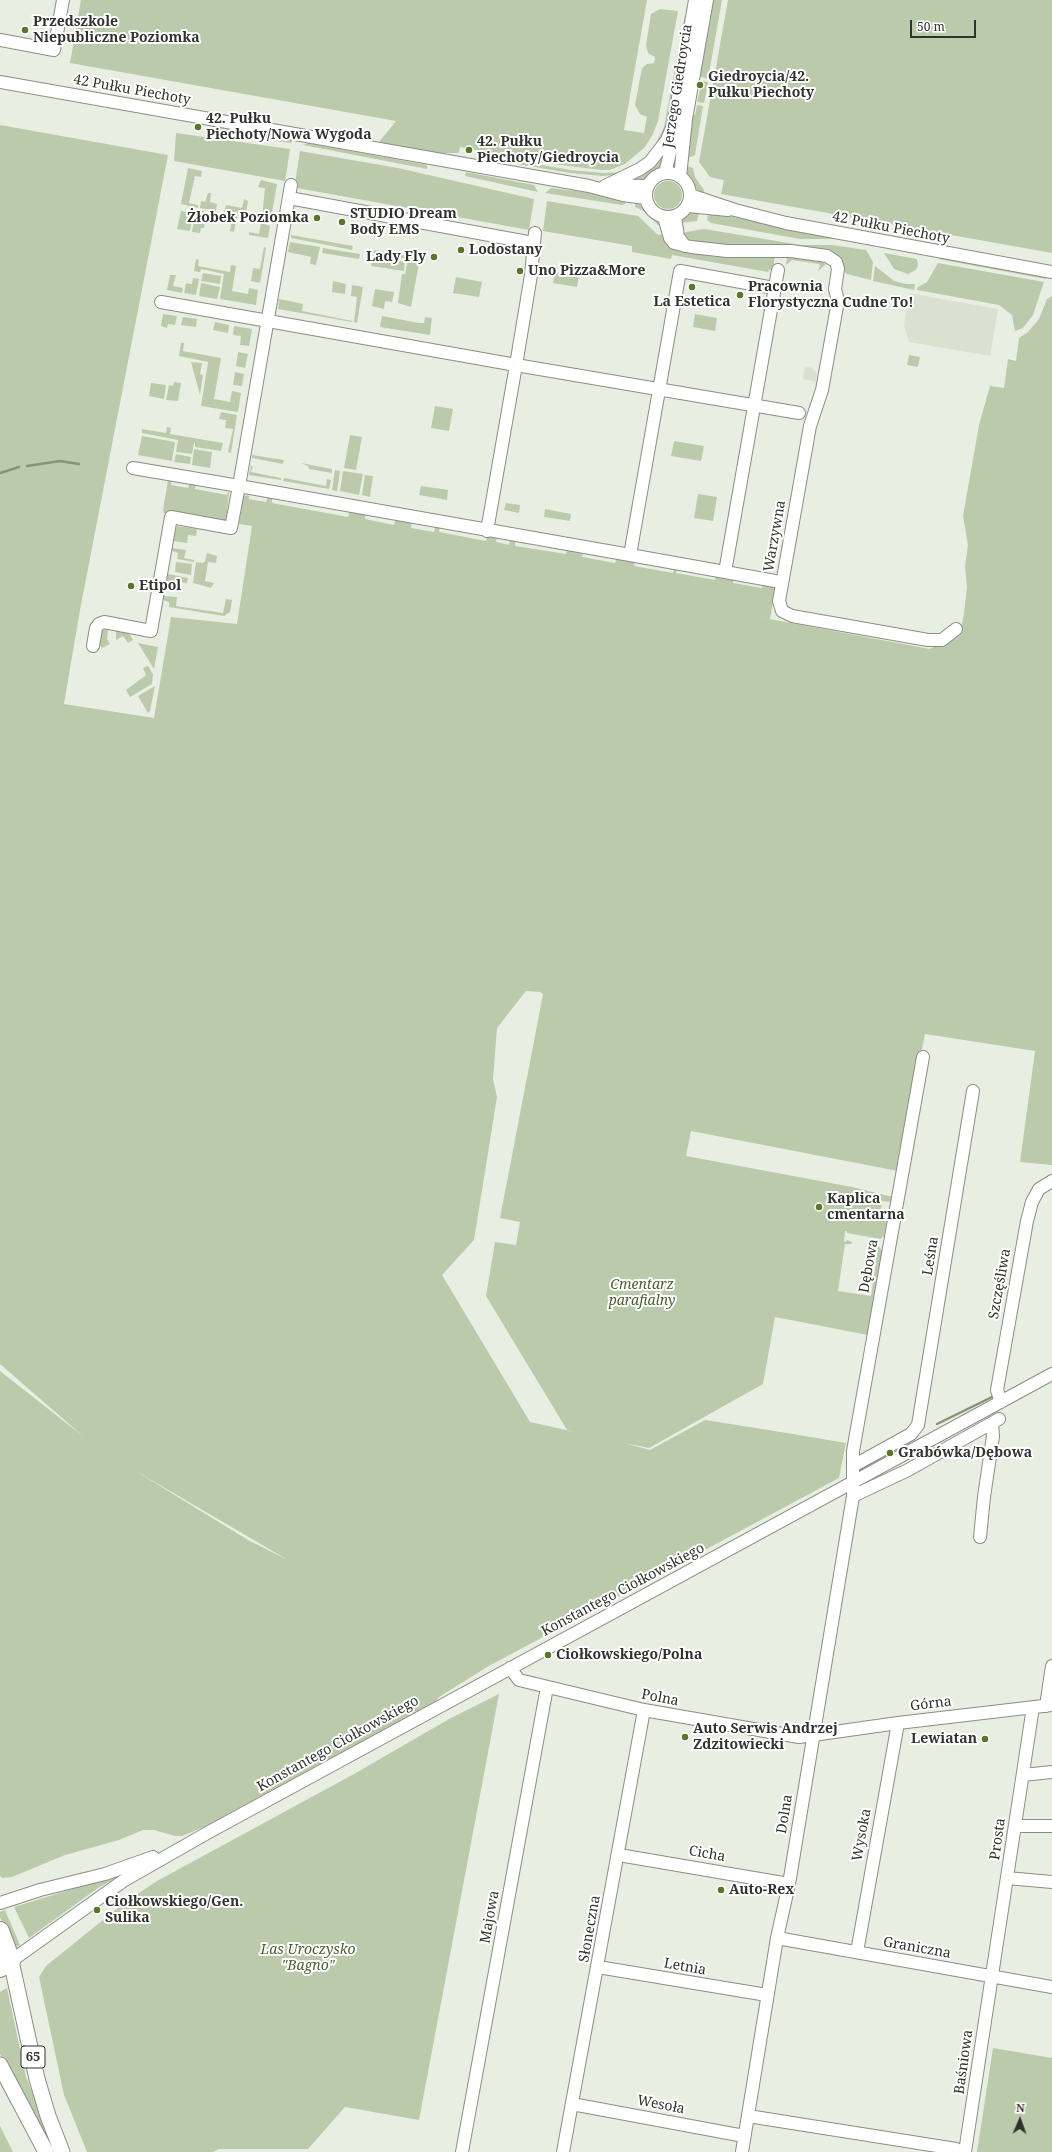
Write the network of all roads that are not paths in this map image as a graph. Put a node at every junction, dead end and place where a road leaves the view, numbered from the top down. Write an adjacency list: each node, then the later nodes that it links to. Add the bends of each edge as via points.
1 (63, 0): 4 (street, via 54,50)
2 (695, 0): 6 (street, Jerzego Giedroycia)
3 (707, 0): 8 (street, Jerzego Giedroycia, via 686,120)
4 (0, 40)
5 (0, 82): 10 (street, 42 Pułku Piechoty)
6 (674, 121): 7 (street, Jerzego Giedroycia, via 673,141); 11 (street, via 667,140 650,162)
7 (665, 173): 8 (street); 12 (street, via 652,180)
8 (680, 177): 14 (street, via 688,185)
9 (291, 185): 13 (street)
10 (590, 186): 11 (street, 42 Pułku Piechoty); 12 (street, 42 Pułku Piechoty, via 623,195)
11 (605, 186): 12 (street, 42 Pułku Piechoty, via 622,184)
12 (646, 192): 15 (street, via 652,211)
13 (289, 198): 20 (street); 21 (street, via 534,238 531,275)
14 (689, 200): 15 (street, via 682,212); 17 (street, 42 Pułku Piechoty, via 844,234)
15 (670, 217): 31 (street, Warzywna, via 684,246 712,250 791,250 827,256 836,262 838,269 835,289 838,301 822,390 811,422 780,606 786,614 928,640 942,640)
16 (778, 270): 18 (street)
17 (1047, 271)
18 (774, 288): 22 (street, via 680,271); 23 (street)
19 (161, 302): 20 (street)
20 (267, 322): 21 (street); 26 (street)
21 (516, 365): 22 (street); 27 (street)
22 (659, 389): 23 (street); 28 (street)
23 (753, 405): 24 (street); 29 (street)
24 (799, 413)
25 (133, 468): 26 (street)
26 (239, 486): 27 (street); 32 (street, via 231,528 171,517 151,631 104,622 96,628)
27 (487, 531): 28 (street)
28 (630, 556): 29 (street)
29 (725, 572): 30 (street)
30 (775, 581)
31 (956, 629)
32 (93, 646)
33 (923, 1057): 38 (street, Dębowa, via 853,1451)
34 (973, 1091): 38 (street, Leśna, via 918,1425 911,1434)
35 (1052, 1181): 37 (street, Szczęśliwa, via 1039,1189 1026,1221 997,1390)
36 (1052, 1374): 37 (street, Konstantego Ciołkowskiego)
37 (1001, 1402): 39 (street, Konstantego Ciołkowskiego)
38 (853, 1466): 39 (street, Dębowa)
39 (854, 1481): 40 (street, Dolna); 43 (street, Konstantego Ciołkowskiego)
40 (853, 1496): 41 (street, via 908,1470 996,1421); 49 (street, Dolna)
41 (980, 1537)
42 (1052, 1666): 45 (street)
43 (510, 1668): 44 (street, Polna, via 518,1680); 54 (street, Konstantego Ciołkowskiego)
44 (547, 1687): 47 (street, Polna); 75 (street, Majowa)
45 (1049, 1705): 46 (street, Górna)
46 (1033, 1707): 48 (street, Górna); 51 (street, Prosta)
47 (644, 1710): 49 (street, Polna, via 799,1737); 55 (street, Słoneczna)
48 (898, 1723): 49 (street, Górna); 62 (street, Wysoka)
49 (814, 1735): 58 (street, Dolna)
50 (1052, 1772): 51 (street)
51 (1022, 1775): 52 (street, Prosta)
52 (1015, 1826): 53 (street); 56 (street, Prosta)
53 (1052, 1826)
54 (208, 1832): 59 (street, Konstantego Ciołkowskiego, via 142,1862); 63 (street, Konstantego Ciołkowskiego, via 123,1881)
55 (619, 1855): 58 (street, Cicha); 64 (street, Słoneczna)
56 (1007, 1878): 57 (street); 65 (street, Prosta)
57 (1052, 1882)
58 (789, 1884): 61 (street, Dolna)
59 (0, 1903)
60 (0, 1931): 63 (highway, 65)
61 (777, 1938): 62 (street, Graniczna); 67 (street, Dolna)
62 (857, 1952): 65 (street, Graniczna)
63 (5, 1964): 74 (main road, 65, via 48,2116)
64 (598, 1967): 67 (street, Letnia); 69 (street, Słoneczna)
65 (992, 1976): 66 (street, Graniczna); 72 (street, Baśniowa)
66 (1052, 1986)
67 (767, 1995): 70 (street, Dolna)
68 (0, 2064): 73 (main road, 65)
69 (572, 2104): 71 (street, Wesoła); 76 (street, Słoneczna)
70 (748, 2116): 71 (street, Dolna); 72 (street)
71 (744, 2136): 77 (street, Dolna)
72 (961, 2151)
73 (46, 2152)
74 (62, 2152)
75 (462, 2152)
76 (563, 2152)
77 (742, 2152)

